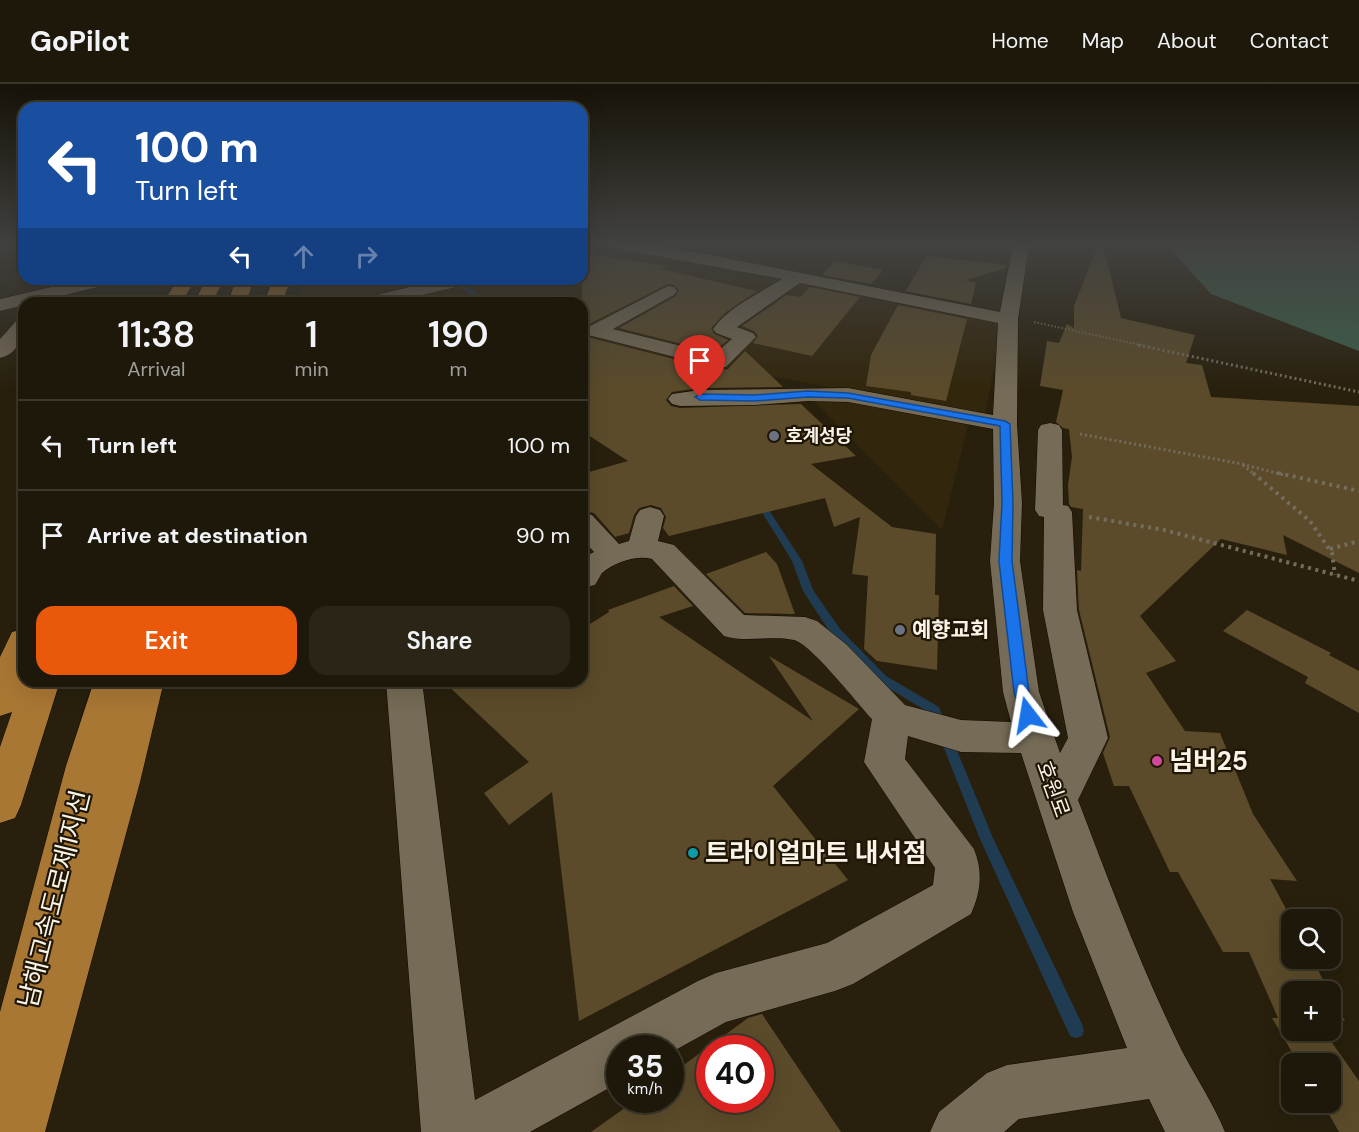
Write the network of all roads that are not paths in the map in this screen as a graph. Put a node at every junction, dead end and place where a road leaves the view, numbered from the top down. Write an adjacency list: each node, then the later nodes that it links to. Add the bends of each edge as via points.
1 (663, 294): 2 (street, via 595,331 718,362 746,337 723,328)
2 (772, 294)
3 (882, 294): 7 (street)
4 (1013, 294): 7 (street, 호원로)
5 (18, 302): 6 (street)
6 (0, 305)
7 (1009, 318): 11 (street, 호원로)
8 (18, 331): 9 (street)
9 (0, 352)
10 (680, 399): 11 (street, via 829,385 848,395)
11 (1005, 424): 23 (street, 호원로, via 1005,561 1021,692)
12 (1050, 430): 24 (street, via 1060,610 1088,738)
13 (588, 523): 14 (street)
14 (635, 539): 15 (street); 22 (street, via 663,552 736,628 805,629 835,654)
15 (588, 568)
16 (18, 656): 21 (highway)
17 (40, 687): 25 (highway)
18 (110, 687): 29 (highway, 남해고속도로제1지선, via 86,766)
19 (144, 687): 30 (highway)
20 (405, 687): 31 (street)
21 (0, 702)
22 (892, 717): 23 (street, via 961,736); 26 (street, via 884,762 958,864 955,898 835,966 717,999)
23 (1035, 738): 24 (street, 호원로)
24 (1057, 800): 28 (street, 호원로, via 1097,912)
25 (0, 805)
26 (650, 1035)
27 (606, 1060): 32 (street)
28 (1163, 1070): 33 (street, via 1007,1092); 34 (street, 호원로)
29 (0, 1119)
30 (16, 1132)
31 (450, 1132)
32 (473, 1132)
33 (959, 1132)
34 (1196, 1132)

